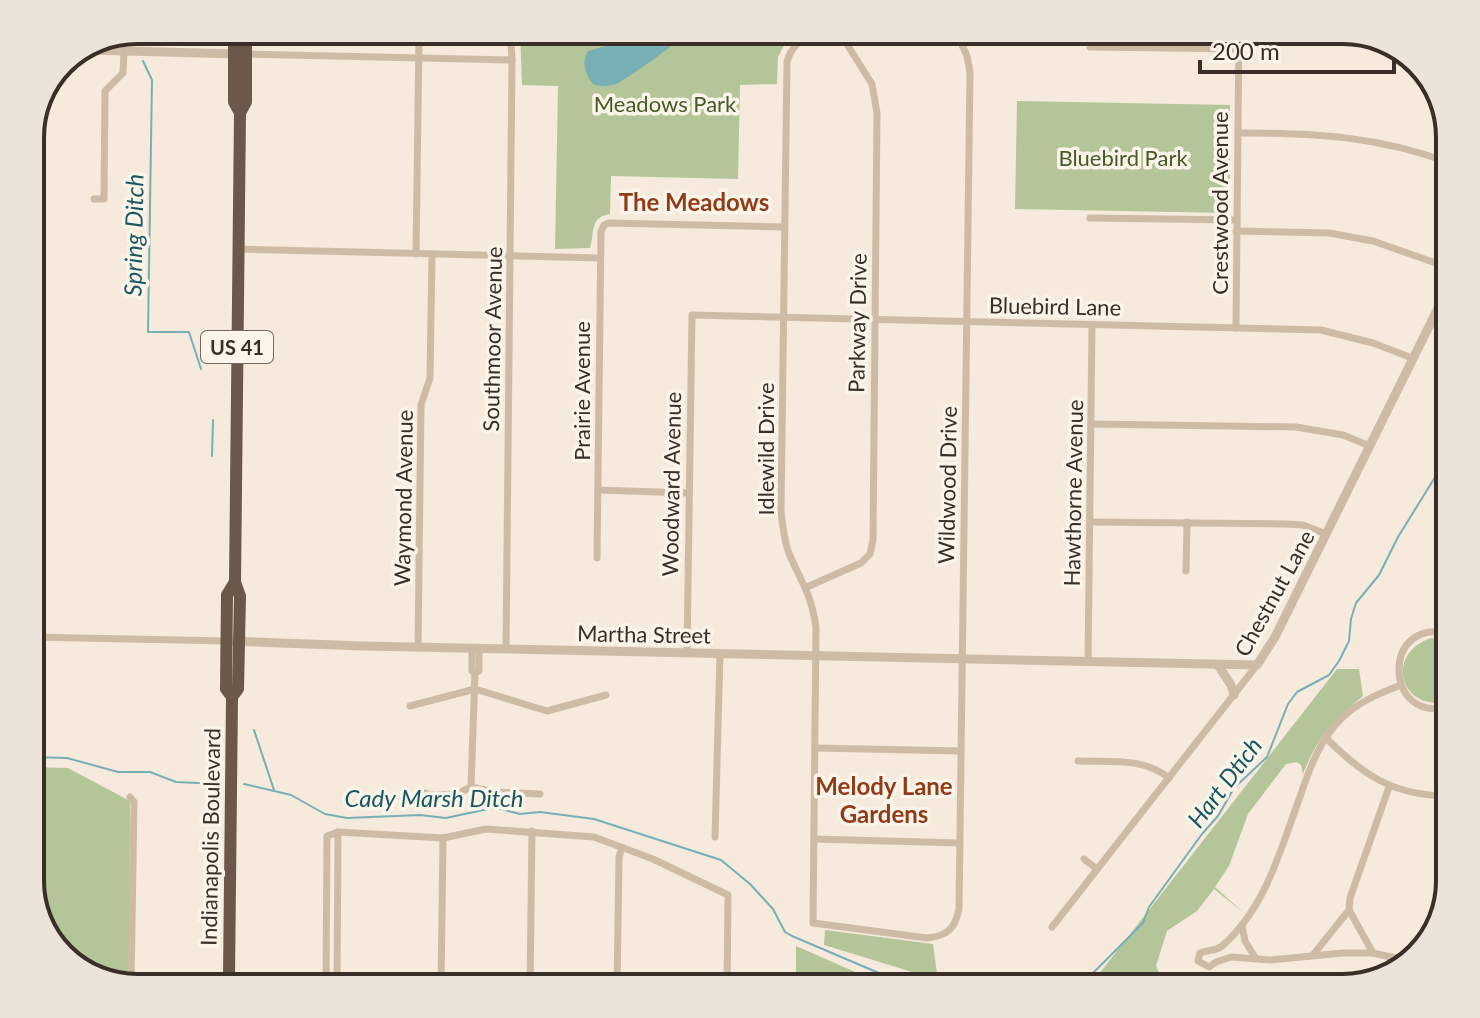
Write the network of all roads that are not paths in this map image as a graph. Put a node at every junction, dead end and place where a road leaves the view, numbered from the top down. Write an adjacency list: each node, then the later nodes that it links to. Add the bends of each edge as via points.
1 (238, 44): 13 (highway, Indianapolis Boulevard / US 41)
2 (242, 44): 13 (highway, Indianapolis Boulevard / US 41)
3 (419, 44): 14 (street)
4 (511, 44): 15 (street, Southmoor Avenue)
5 (795, 44): 21 (street, Idlewild Drive, via 787,62)
6 (847, 44): 32 (street, Parkway Drive, via 872,84 877,113)
7 (961, 44): 33 (street, Wildwood Drive, via 970,72)
8 (1238, 44): 10 (street, Crestwood Avenue)
9 (1090, 47): 10 (street)
10 (1238, 49): 16 (street, Crestwood Avenue)
11 (103, 50): 12 (street)
12 (124, 51): 13 (street); 18 (street, via 123,73 105,91 104,199)
13 (240, 54): 14 (street); 23 (highway, Indianapolis Boulevard / US 41, via 234,102 240,113)
14 (419, 58): 15 (street); 24 (street)
15 (512, 60): 26 (street, Southmoor Avenue)
16 (1238, 133): 17 (street, via 1357,138); 20 (street, Crestwood Avenue)
17 (1436, 158)
18 (94, 199)
19 (1090, 218): 20 (street)
20 (1236, 220): 22 (street, Crestwood Avenue)
21 (784, 227): 27 (street, Prairie Avenue, via 609,223 601,232); 31 (street, Idlewild Drive)
22 (1236, 231): 28 (street, via 1329,233 1373,241); 35 (street, Crestwood Avenue)
23 (238, 249): 24 (street); 49 (highway, Indianapolis Boulevard / US 41, via 235,582 227,595)
24 (416, 254): 25 (street)
25 (432, 254): 26 (street); 50 (street, Waymond Avenue, via 430,378 421,405)
26 (511, 256): 27 (street); 52 (street, Southmoor Avenue)
27 (600, 258): 39 (street, Prairie Avenue)
28 (1436, 263)
29 (1436, 311): 36 (street, Chestnut Lane)
30 (692, 315): 31 (street, Bluebird Lane); 40 (street, Woodward Avenue)
31 (783, 317): 32 (street, Bluebird Lane); 46 (street, Idlewild Drive, via 781,512 789,555)
32 (875, 320): 33 (street, Bluebird Lane); 46 (street, Parkway Drive, via 870,554)
33 (967, 322): 34 (street, Bluebird Lane); 56 (street, Wildwood Drive)
34 (1092, 325): 35 (street, Bluebird Lane); 37 (street, Hawthorne Avenue)
35 (1236, 328): 36 (street, Bluebird Lane, via 1334,333)
36 (1412, 358): 38 (street, Chestnut Lane)
37 (1092, 424): 38 (street, via 1296,427); 41 (street, Hawthorne Avenue)
38 (1370, 446): 43 (street, Chestnut Lane)
39 (598, 490): 40 (street); 44 (street, Prairie Avenue)
40 (689, 493): 53 (street, Woodward Avenue)
41 (1090, 522): 42 (street); 57 (street, Hawthorne Avenue)
42 (1187, 522): 43 (street, via 1303,525); 45 (street)
43 (1326, 534): 59 (street, Chestnut Lane)
44 (597, 558)
45 (1186, 571)
46 (807, 587): 55 (street, Idlewild Drive)
47 (1436, 634): 60 (street, via 1420,635 1408,644 1398,663)
48 (44, 637): 49 (street, Martha Street)
49 (233, 642): 50 (street, Martha Street); 95 (highway, Indianapolis Boulevard / US 41, via 238,689 232,697)
50 (418, 648): 51 (street, Martha Street)
51 (476, 649): 52 (street, Martha Street); 61 (street)
52 (506, 649): 53 (street, Martha Street)
53 (687, 653): 54 (street, Martha Street)
54 (720, 654): 55 (street, Martha Street); 79 (street)
55 (817, 655): 56 (street, Martha Street); 67 (street, Idlewild Drive)
56 (963, 659): 57 (street, Martha Street); 68 (street, Wildwood Drive)
57 (1088, 662): 58 (street, Martha Street)
58 (1218, 665): 59 (street, Martha Street); 63 (street)
59 (1257, 665): 63 (street, Chestnut Lane)
60 (1401, 685): 65 (street, via 1413,701); 66 (street, via 1355,706)
61 (475, 689): 62 (street, via 547,711); 64 (street); 71 (street)
62 (606, 695)
63 (1234, 695): 70 (street, Chestnut Lane)
64 (410, 706)
65 (1436, 708)
66 (1326, 738): 72 (street, via 1350,763); 87 (street, via 1270,877)
67 (815, 748): 68 (street); 81 (street, Idlewild Drive)
68 (961, 751): 82 (street, Wildwood Drive)
69 (1078, 761): 70 (street, via 1143,764)
70 (1169, 778): 85 (street, Chestnut Lane)
71 (471, 787): 73 (street, via 457,794); 74 (street)
72 (1389, 787): 75 (street); 86 (street)
73 (418, 791)
74 (540, 794)
75 (1436, 795)
76 (130, 797): 94 (street)
77 (532, 831): 80 (street, via 486,829); 83 (street, via 594,837); 99 (street)
78 (338, 832): 80 (street); 96 (street, via 327,836 325,845); 97 (street)
79 (715, 837)
80 (443, 838): 98 (street)
81 (814, 839): 82 (street); 89 (street, Idlewild Drive, via 813,923)
82 (960, 843): 89 (street, Wildwood Drive, via 959,909 951,930)
83 (622, 847): 100 (street); 101 (street, via 728,895)
84 (1084, 859): 85 (street)
85 (1097, 869): 88 (street, Chestnut Lane)
86 (1349, 910): 90 (street); 91 (street)
87 (1242, 926): 92 (street); 92 (street, via 1221,947 1200,953 1198,961 1209,967 1231,957)
88 (1052, 927)
89 (941, 936)
90 (1373, 953): 91 (street); 93 (street)
91 (1313, 955): 92 (street)
92 (1255, 957)
93 (1395, 958)
94 (131, 974)
95 (228, 974)
96 (326, 974)
97 (337, 974)
98 (441, 974)
99 (530, 974)
100 (617, 974)
101 (727, 974)

